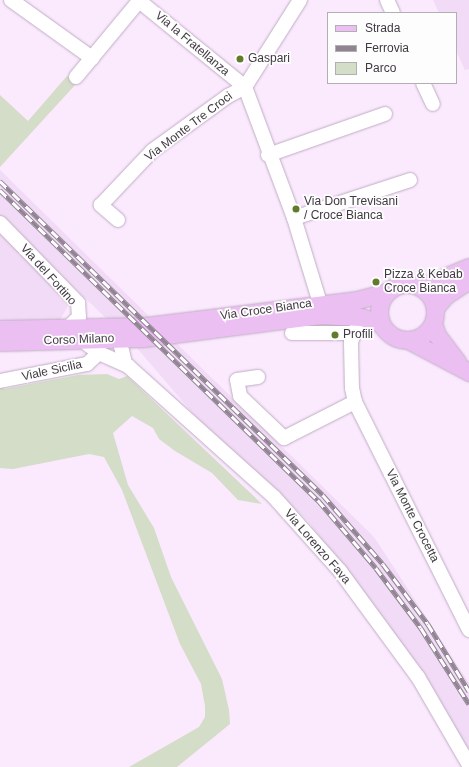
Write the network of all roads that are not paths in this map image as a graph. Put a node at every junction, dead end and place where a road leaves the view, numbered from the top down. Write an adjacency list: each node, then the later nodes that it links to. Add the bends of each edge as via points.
1 (11, 0): 6 (street)
2 (139, 0): 6 (street, Via la Fratellanza); 9 (street, Via la Fratellanza)
3 (300, 0): 9 (street)
4 (387, 0): 5 (street)
5 (393, 12)
6 (92, 58): 7 (street, Via la Fratellanza)
7 (76, 77)
8 (423, 84): 10 (street)
9 (245, 87): 12 (street); 15 (street, Via Monte Tre Croci, via 152,151 101,205)
10 (432, 104)
11 (385, 114): 12 (street)
12 (268, 155): 14 (street)
13 (410, 180): 14 (street)
14 (294, 218): 21 (street)
15 (118, 220)
16 (0, 223): 26 (street, Via del Fortino, via 78,303 79,316)
17 (469, 267): 19 (main road, Via Croce Bianca)
18 (469, 280): 22 (main road, via 446,295)
19 (420, 287): 20 (main road, Via Croce Bianca, via 402,284); 22 (main road, via 430,296)
20 (386, 292): 21 (main road, Via Croce Bianca, via 357,300); 24 (main road, via 378,312)
21 (320, 303): 27 (main road, Via Croce Bianca)
22 (434, 316): 31 (main road, via 424,335); 36 (main road, via 437,336)
23 (361, 317): 24 (main road, Via Croce Bianca); 27 (main road, Via Croce Bianca, via 319,316); 29 (street, Via Monte Crocetta)
24 (380, 323): 31 (main road, Via Croce Bianca, via 389,335)
25 (0, 329): 26 (main road, Corso Milano)
26 (66, 329): 27 (main road, Corso Milano)
27 (152, 331): 30 (main road, Corso Milano)
28 (292, 333): 29 (street)
29 (353, 333): 39 (street, Via Monte Crocetta, via 351,375)
30 (124, 339): 32 (main road, Corso Milano); 35 (street, via 121,346)
31 (410, 340): 36 (main road, Via Croce Bianca)
32 (83, 341): 33 (main road, Corso Milano); 34 (street, Via Lorenzo Fava)
33 (0, 342)
34 (99, 353): 35 (street, Via Lorenzo Fava); 38 (street, Viale Sicilia, via 87,364)
35 (125, 363): 41 (street, Via Lorenzo Fava, via 274,497 340,571 418,677)
36 (465, 369)
37 (258, 377): 39 (street, via 237,380 240,396 284,438)
38 (0, 381)
39 (355, 402): 40 (street, Via Monte Crocetta)
40 (469, 630)
41 (469, 765)

